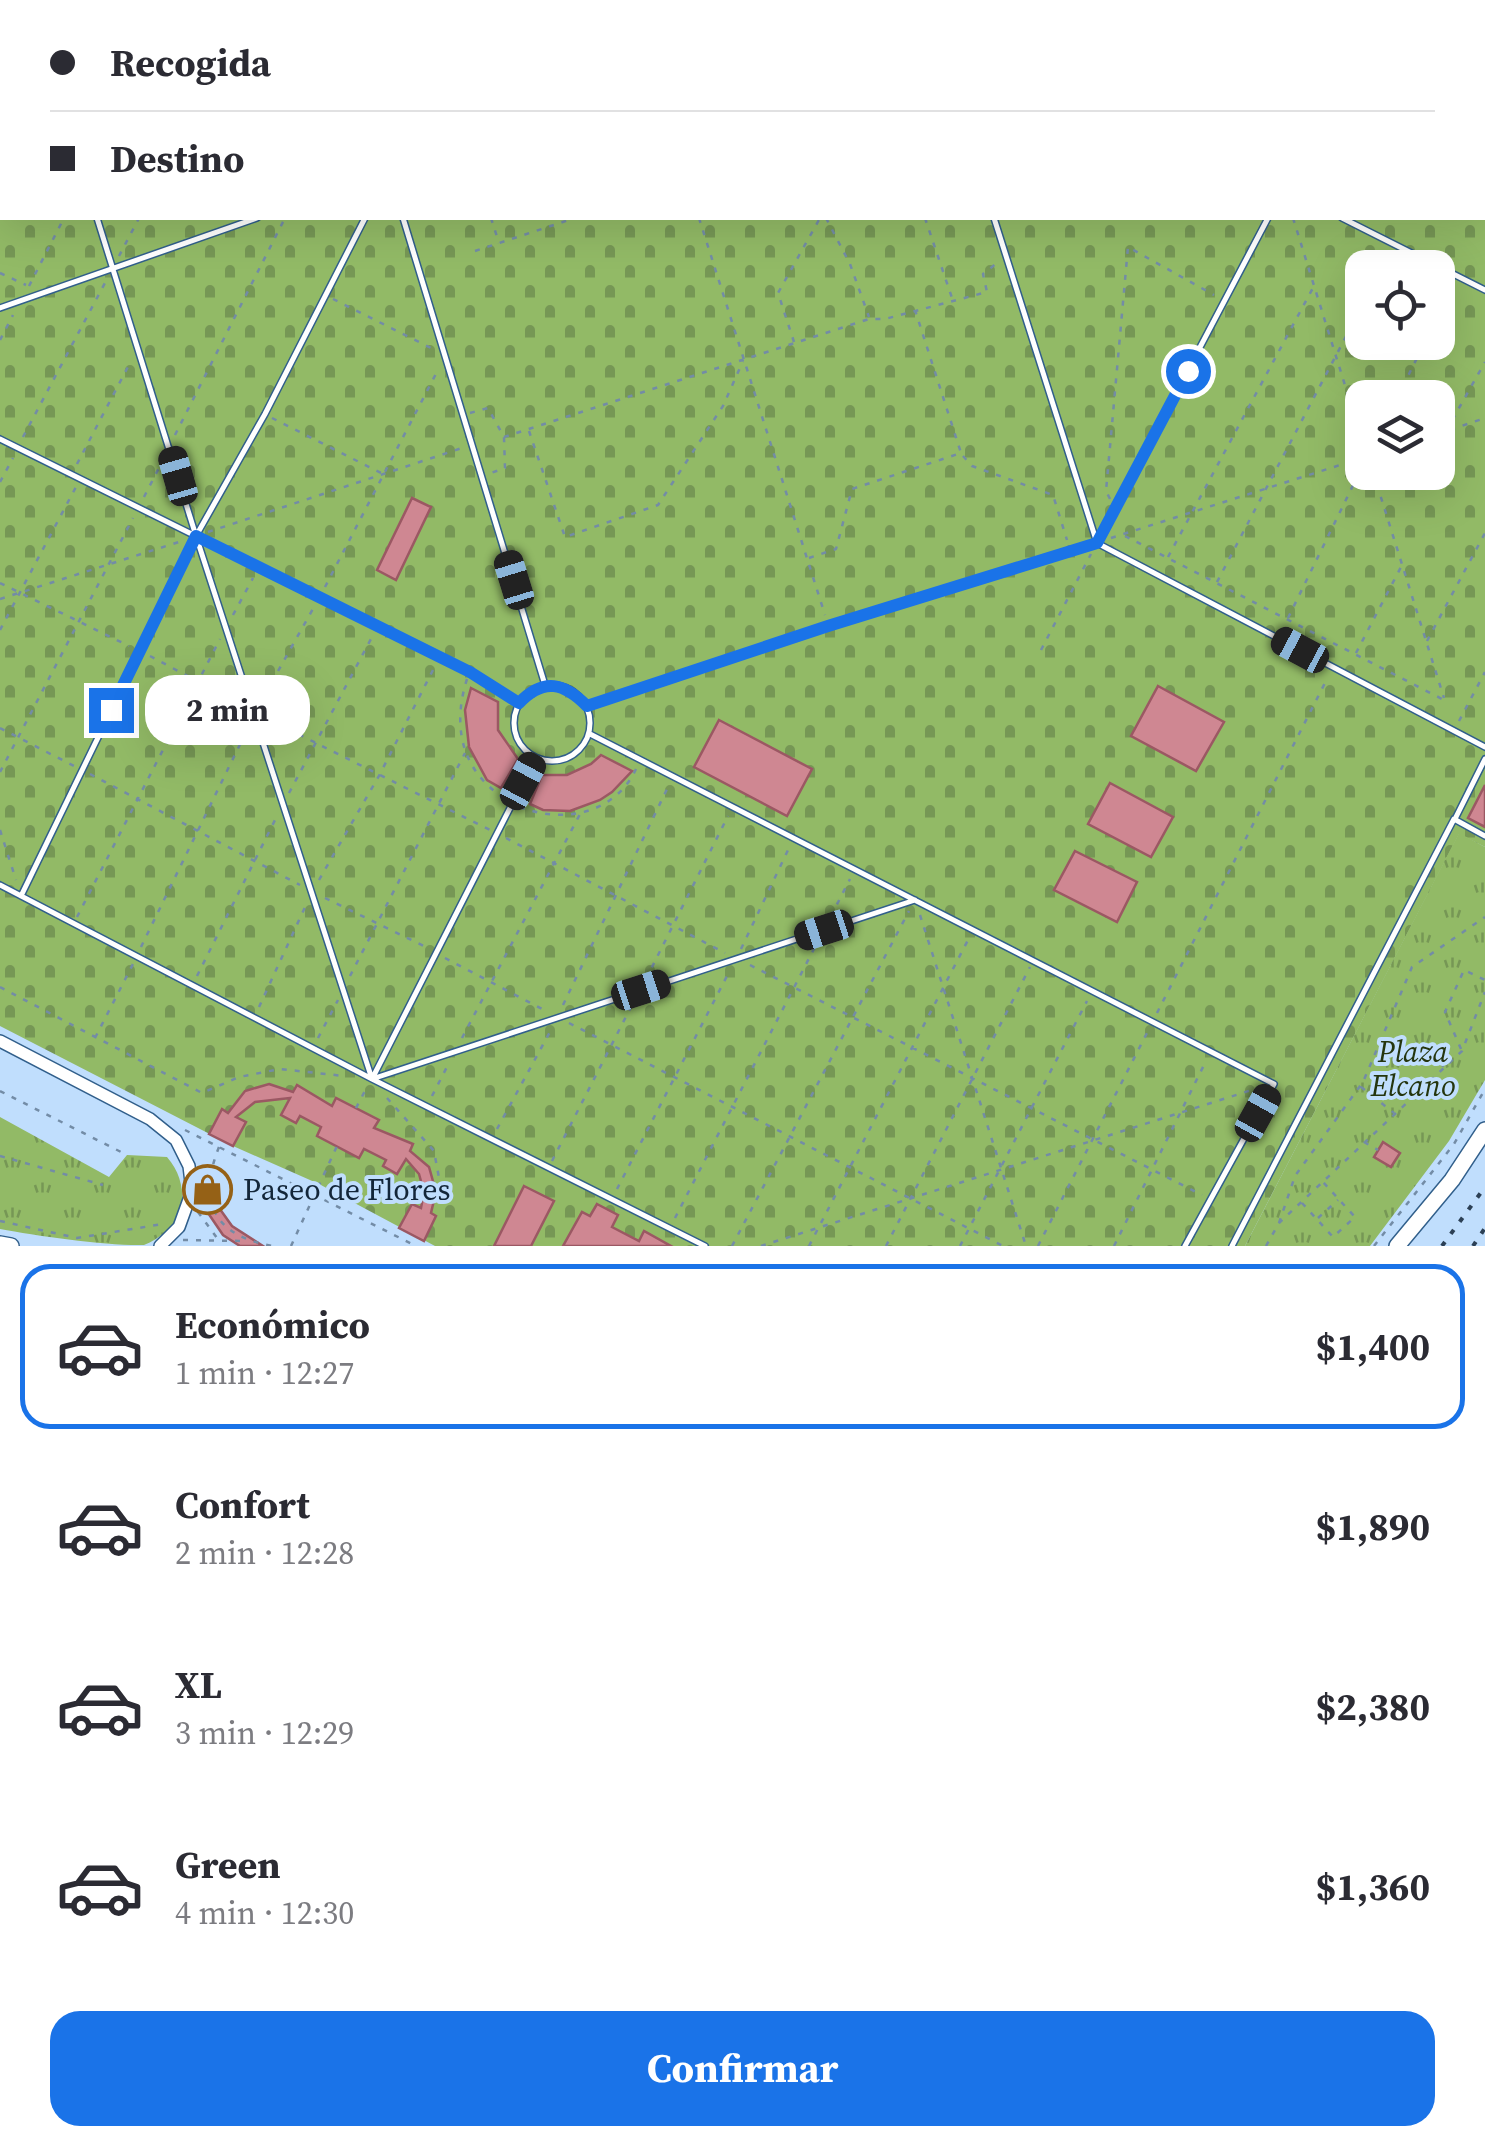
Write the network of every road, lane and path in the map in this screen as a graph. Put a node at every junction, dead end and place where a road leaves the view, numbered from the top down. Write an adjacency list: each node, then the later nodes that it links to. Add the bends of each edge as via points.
1 (63, 220): 24 (path, via 28,286)
2 (98, 220): 23 (lane)
3 (139, 220): 23 (path)
4 (251, 220): 23 (lane)
5 (284, 220): 54 (path)
6 (364, 220): 29 (lane)
7 (404, 220): 40 (lane)
8 (493, 220): 18 (path)
9 (569, 220): 18 (path)
10 (700, 220): 42 (path)
11 (822, 220): 38 (path, via 778,293)
12 (824, 220): 35 (path)
13 (926, 220): 31 (path)
14 (995, 220): 22 (lane)
15 (1267, 220): 32 (lane)
16 (1293, 220): 27 (path)
17 (1346, 220): 19 (lane)
18 (499, 243): 21 (path)
19 (1395, 244): 20 (path); 25 (lane)
20 (1392, 250)
21 (475, 251)
22 (1006, 255): 31 (path, via 984,274 987,292); 72 (lane)
23 (113, 268): 30 (lane); 39 (lane); 55 (path)
24 (0, 273)
25 (1458, 277): 26 (path); 28 (lane)
26 (1455, 283)
27 (1314, 286): 41 (path); 68 (path)
28 (1485, 290)
29 (326, 295): 40 (path); 45 (lane)
30 (20, 300): 33 (lane); 37 (path)
31 (953, 301): 34 (path)
32 (1224, 301): 67 (lane); 67 (path, via 1128,248 1106,491)
33 (0, 308)
34 (915, 310): 35 (path); 56 (path)
35 (870, 318): 38 (path)
36 (1345, 339): 41 (path)
37 (0, 340)
38 (795, 343): 42 (path)
39 (138, 346): 54 (lane); 59 (path)
40 (446, 356): 46 (lane); 58 (path)
41 (1336, 356): 44 (path); 63 (path)
42 (744, 359): 49 (path); 49 (path, via 723,406 658,504 565,536); 75 (path)
43 (1485, 362): 47 (path)
44 (1345, 385)
45 (265, 414): 58 (path); 71 (lane)
46 (464, 414): 51 (path, via 488,408); 53 (lane)
47 (1455, 416)
48 (1485, 418): 50 (path)
49 (528, 429): 51 (path)
50 (1455, 429)
51 (504, 437): 60 (path, via 504,468)
52 (0, 439): 55 (lane)
53 (472, 444): 58 (path); 60 (lane)
54 (170, 446): 66 (path); 71 (lane)
55 (18, 448): 59 (lane); 62 (path)
56 (962, 453): 73 (path, via 972,466 1053,496); 75 (path, via 852,488 836,549)
57 (1345, 463): 63 (path)
58 (382, 474): 71 (path); 82 (path)
59 (72, 475): 61 (lane)
60 (482, 476): 97 (lane)
61 (80, 479): 66 (lane); 81 (path)
62 (0, 482)
63 (1267, 488): 68 (path); 79 (path)
64 (1351, 490): 84 (path)
65 (1379, 490): 77 (path)
66 (138, 508): 71 (lane); 76 (path)
67 (1114, 510): 72 (lane)
68 (1191, 513): 70 (path); 74 (path)
69 (1485, 533): 89 (path)
70 (1122, 535): 72 (path); 74 (path)
71 (196, 536): 76 (path); 78 (lane); 86 (lane); 91 (lane)
72 (1097, 543): 73 (lane); 90 (path); 94 (lane)
73 (1070, 552): 87 (lane)
74 (1167, 558): 79 (path)
75 (807, 559): 87 (path)
76 (110, 563): 81 (path); 85 (path)
77 (1402, 565): 89 (path); 92 (path)
78 (258, 568): 82 (lane); 86 (path)
79 (1216, 583): 84 (path)
80 (0, 584): 81 (path)
81 (18, 593): 83 (path); 85 (path); 88 (path)
82 (320, 598): 93 (lane); 100 (path)
83 (0, 600)
84 (1287, 620): 92 (path)
85 (79, 622): 91 (path); 104 (path)
86 (227, 626): 96 (path); 100 (lane)
87 (828, 626): 99 (lane)
88 (0, 630)
89 (1426, 642): 92 (path, via 1444,700)
90 (1041, 650)
91 (140, 651): 96 (path); 109 (lane)
92 (1356, 655)
93 (440, 657): 98 (lane); 111 (path)
94 (1333, 668): 102 (lane); 149 (path)
95 (1485, 672): 102 (path)
96 (199, 681): 100 (path); 113 (path)
97 (546, 685): 98 (lane); 99 (lane, via 570,689)
98 (519, 703): 107 (lane, via 513,724 519,744)
99 (587, 706): 103 (lane)
100 (255, 713): 111 (path); 118 (path); 125 (lane)
101 (0, 728): 104 (path)
102 (1454, 732): 105 (lane)
103 (590, 734): 107 (lane, via 578,752 557,762); 112 (lane)
104 (18, 737): 109 (path); 110 (path)
105 (1485, 747)
106 (465, 753): 114 (path)
107 (535, 758): 119 (lane)
108 (1485, 759): 116 (lane)
109 (82, 770): 113 (path); 127 (lane)
110 (0, 772)
111 (380, 774): 114 (path); 125 (path)
112 (674, 776): 121 (lane); 126 (path)
113 (138, 799): 118 (path); 131 (path)
114 (439, 804): 119 (path); 130 (path)
115 (580, 814): 122 (path)
116 (1454, 819): 120 (lane); 223 (lane)
117 (0, 830): 127 (path)
118 (200, 831): 125 (path); 135 (path)
119 (497, 834): 122 (path); 134 (lane)
120 (1485, 836)
121 (794, 837): 123 (lane); 136 (path)
122 (554, 863): 126 (path); 139 (path)
123 (855, 869): 128 (lane); 132 (path)
124 (0, 885): 127 (lane)
125 (312, 892): 130 (path); 143 (lane); 147 (path)
126 (615, 894): 136 (path); 148 (path)
127 (21, 896): 131 (lane)
128 (915, 900): 132 (lane); 133 (lane); 141 (path); 146 (path)
129 (1485, 918): 152 (path, via 1412,967)
130 (378, 922): 134 (path); 143 (path)
131 (74, 923): 135 (lane)
132 (824, 930): 136 (lane); 140 (path)
133 (974, 930): 137 (lane); 141 (path)
134 (436, 952): 139 (path); 160 (lane)
135 (137, 956): 147 (lane); 150 (path)
136 (736, 959): 140 (path); 148 (lane); 159 (path)
137 (1034, 960): 144 (lane); 161 (path)
138 (1485, 980): 157 (path, via 1464,970 1445,1012)
139 (492, 982): 148 (path); 155 (path)
140 (794, 986): 146 (path); 167 (path)
141 (943, 987): 153 (path); 161 (path)
142 (0, 988): 150 (path)
143 (343, 990): 154 (path); 160 (lane)
144 (1092, 991): 149 (lane); 169 (path)
145 (1485, 992): 157 (path)
146 (854, 1016): 153 (path); 174 (path)
147 (254, 1017): 154 (lane)
148 (558, 1018): 155 (lane); 159 (path); 175 (path)
149 (1153, 1022): 156 (lane); 176 (path)
150 (95, 1038): 160 (path, via 202,1093 280,1069)
151 (0, 1041): 188 (street, via 164,1128 185,1154)
152 (1379, 1045): 158 (path); 163 (path)
153 (913, 1047): 161 (path); 183 (path)
154 (313, 1048): 160 (lane)
155 (456, 1051): 160 (lane); 166 (path)
156 (1211, 1051): 162 (lane); 170 (path)
157 (1462, 1051): 158 (path)
158 (1445, 1066): 171 (path)
159 (674, 1076): 167 (path); 192 (path)
160 (372, 1079): 166 (lane); 168 (path); 190 (path, via 434,1151)
161 (972, 1079): 169 (path); 184 (path); 191 (path)
162 (1274, 1084): 170 (path); 193 (lane)
163 (1360, 1086): 171 (path); 198 (path, via 1295,1176)
164 (1485, 1089): 225 (path, via 1454,1144)
165 (0, 1091): 181 (path)
166 (427, 1106): 175 (lane)
167 (732, 1106): 174 (path); 200 (path)
168 (356, 1108)
169 (1032, 1108): 176 (path); 184 (path)
170 (1182, 1110): 176 (path); 185 (path)
171 (1394, 1113): 177 (path)
172 (185, 1130): 178 (path)
173 (1485, 1130): 226 (main road)
174 (790, 1136): 183 (path); 213 (path)
175 (492, 1139): 192 (lane)
176 (1092, 1142): 184 (path); 185 (path); 220 (path)
177 (1363, 1142): 180 (path); 186 (path)
178 (219, 1146): 189 (path); 205 (path, via 208,1176 211,1202 222,1224)
179 (337, 1146): 189 (path)
180 (1378, 1150)
181 (127, 1155)
182 (0, 1156): 187 (path)
183 (850, 1167): 191 (path); 201 (path)
184 (1001, 1170): 191 (path); 202 (path); 219 (path)
185 (1152, 1170): 193 (path); 221 (path)
186 (1322, 1181): 194 (path); 195 (path)
187 (103, 1185)
188 (192, 1192): 199 (street); 203 (path)
189 (315, 1194): 210 (path); 211 (path)
190 (442, 1194)
191 (910, 1198): 201 (path); 202 (path); 216 (path)
192 (612, 1200): 200 (lane)
193 (1211, 1200): 222 (lane)
194 (1339, 1200): 196 (path); 196 (path, via 1355,1217 1333,1237)
195 (1301, 1202): 196 (path); 198 (path)
196 (1317, 1219)
197 (0, 1221): 204 (path)
198 (1279, 1223): 224 (path)
199 (179, 1228): 204 (path, via 160,1224); 207 (street)
200 (670, 1228): 212 (lane)
201 (818, 1228): 214 (path); 215 (path)
202 (970, 1228): 217 (path); 218 (path)
203 (218, 1239): 205 (path); 207 (path)
204 (77, 1241)
205 (246, 1242): 209 (path)
206 (0, 1244): 208 (main road)
207 (163, 1244)
208 (10, 1246)
209 (273, 1246)
210 (291, 1246)
211 (416, 1246)
212 (705, 1246)
213 (732, 1246)
214 (761, 1246)
215 (809, 1246)
216 (886, 1246)
217 (960, 1246)
218 (1003, 1246)
219 (1026, 1246)
220 (1038, 1246)
221 (1114, 1246)
222 (1185, 1246)
223 (1232, 1246)
224 (1266, 1246)
225 (1374, 1246)
226 (1398, 1246)

